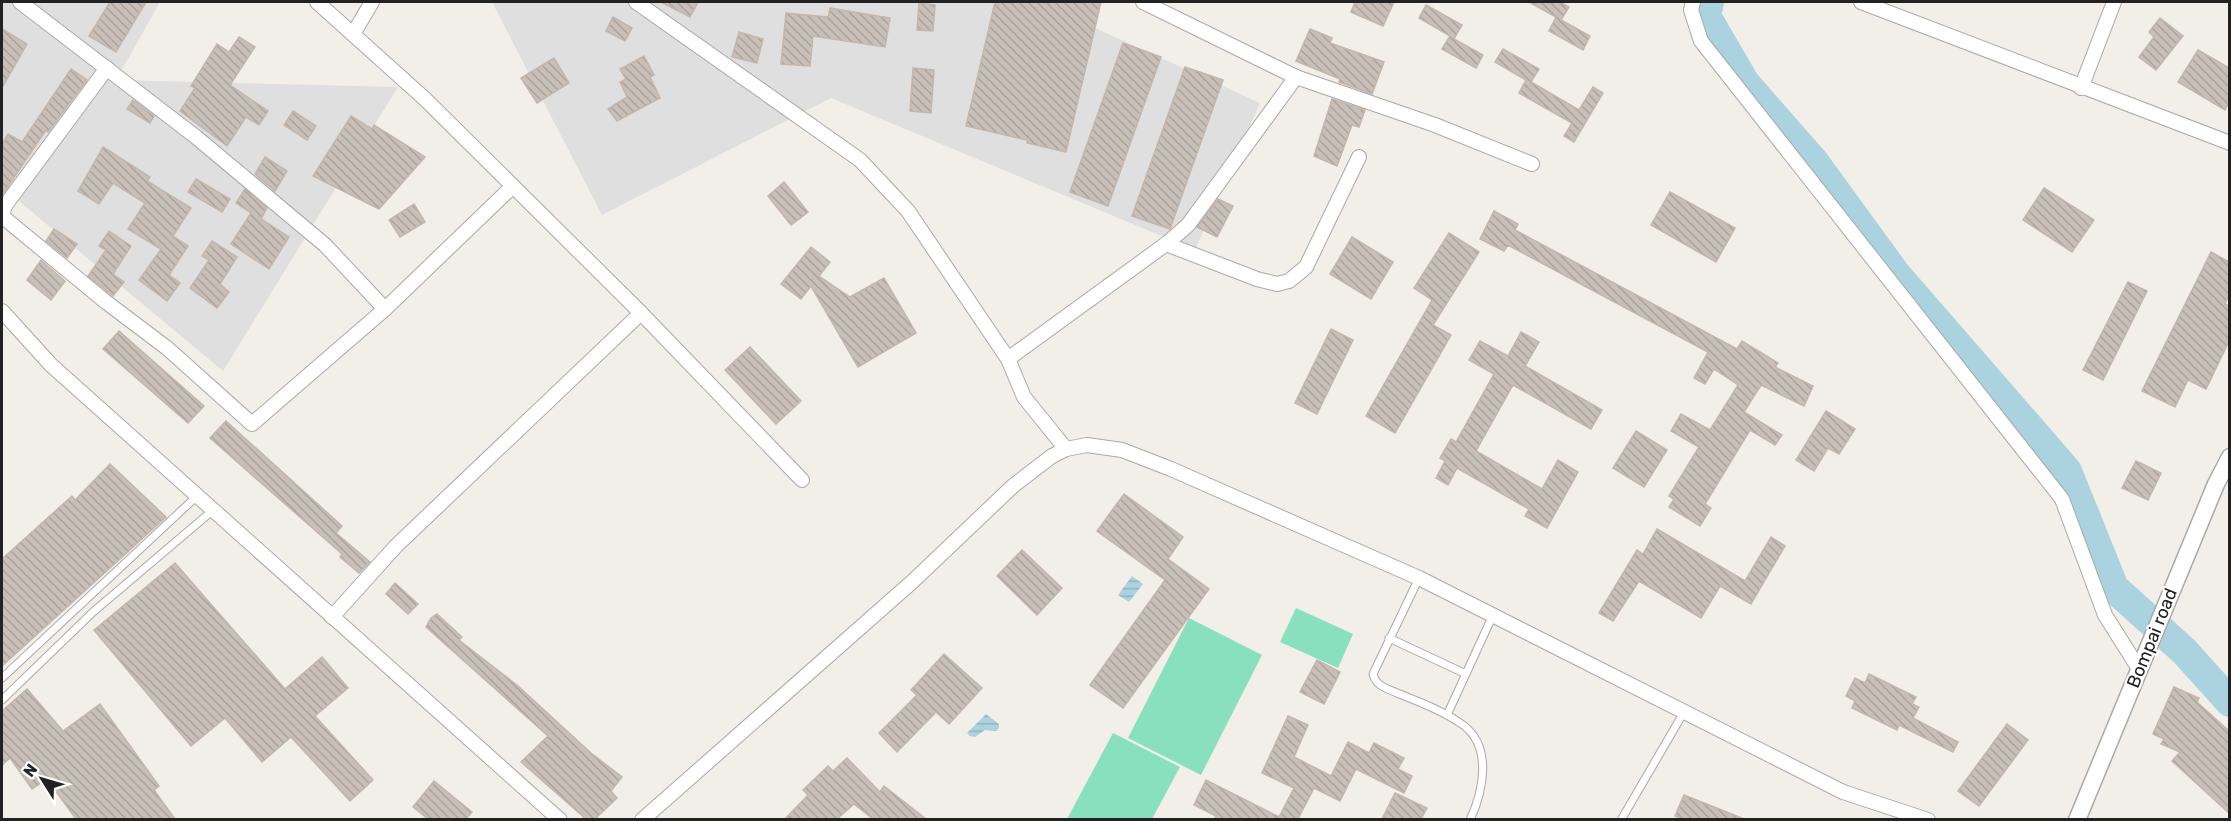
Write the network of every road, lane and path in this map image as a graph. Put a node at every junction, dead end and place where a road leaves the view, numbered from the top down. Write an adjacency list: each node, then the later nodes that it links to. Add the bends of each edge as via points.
1 (20, 2): 12 (street)
2 (317, 2): 11 (street)
3 (372, 2): 11 (street)
4 (636, 2): 10 (street)
5 (1143, 2): 13 (street)
6 (1693, 2): 33 (street, via 1691,10 1701,41 2062,499 2105,615)
7 (1861, 2): 9 (street)
8 (2114, 2): 14 (street)
9 (1877, 4): 14 (street)
10 (651, 6): 23 (street, via 860,159 908,211)
11 (353, 34): 18 (street)
12 (107, 68): 20 (street, via 325,245); 20 (street, via 4,207 3,217 167,348 252,424)
13 (1296, 77): 17 (street); 19 (street, via 1195,216)
14 (2081, 88): 15 (street)
15 (2229, 143)
16 (1359, 157): 19 (street, via 1306,267 1289,281 1277,284 1257,279)
17 (1532, 164)
18 (513, 186): 20 (street); 22 (street)
19 (1166, 244): 23 (street)
20 (385, 309)
21 (2, 311): 27 (street, via 51,365)
22 (641, 313): 26 (street); 31 (street, via 396,546)
23 (1008, 359): 24 (street, via 1024,397)
24 (1066, 449): 29 (street, via 1087,445 1122,450); 40 (street, via 1012,486 912,582)
25 (2229, 457): 33 (street, Bompai road)
26 (802, 480)
27 (197, 496): 28 (street); 35 (lane)
28 (212, 511): 31 (street); 36 (lane, via 93,612)
29 (1419, 578): 30 (street); 32 (lane)
30 (1493, 615): 34 (lane); 37 (street)
31 (332, 617): 39 (street)
32 (1389, 638): 34 (lane); 38 (lane, via 1376,664 1375,681)
33 (2139, 669): 44 (street, Bompai road)
34 (1466, 674): 38 (lane)
35 (2, 678)
36 (2, 700)
37 (1684, 712): 42 (lane); 43 (street, via 1843,792)
38 (1447, 715): 41 (lane, via 1466,727 1482,758 1483,783)
39 (560, 819)
40 (642, 819)
41 (1470, 819)
42 (1621, 819)
43 (1928, 819)
44 (2078, 819)

